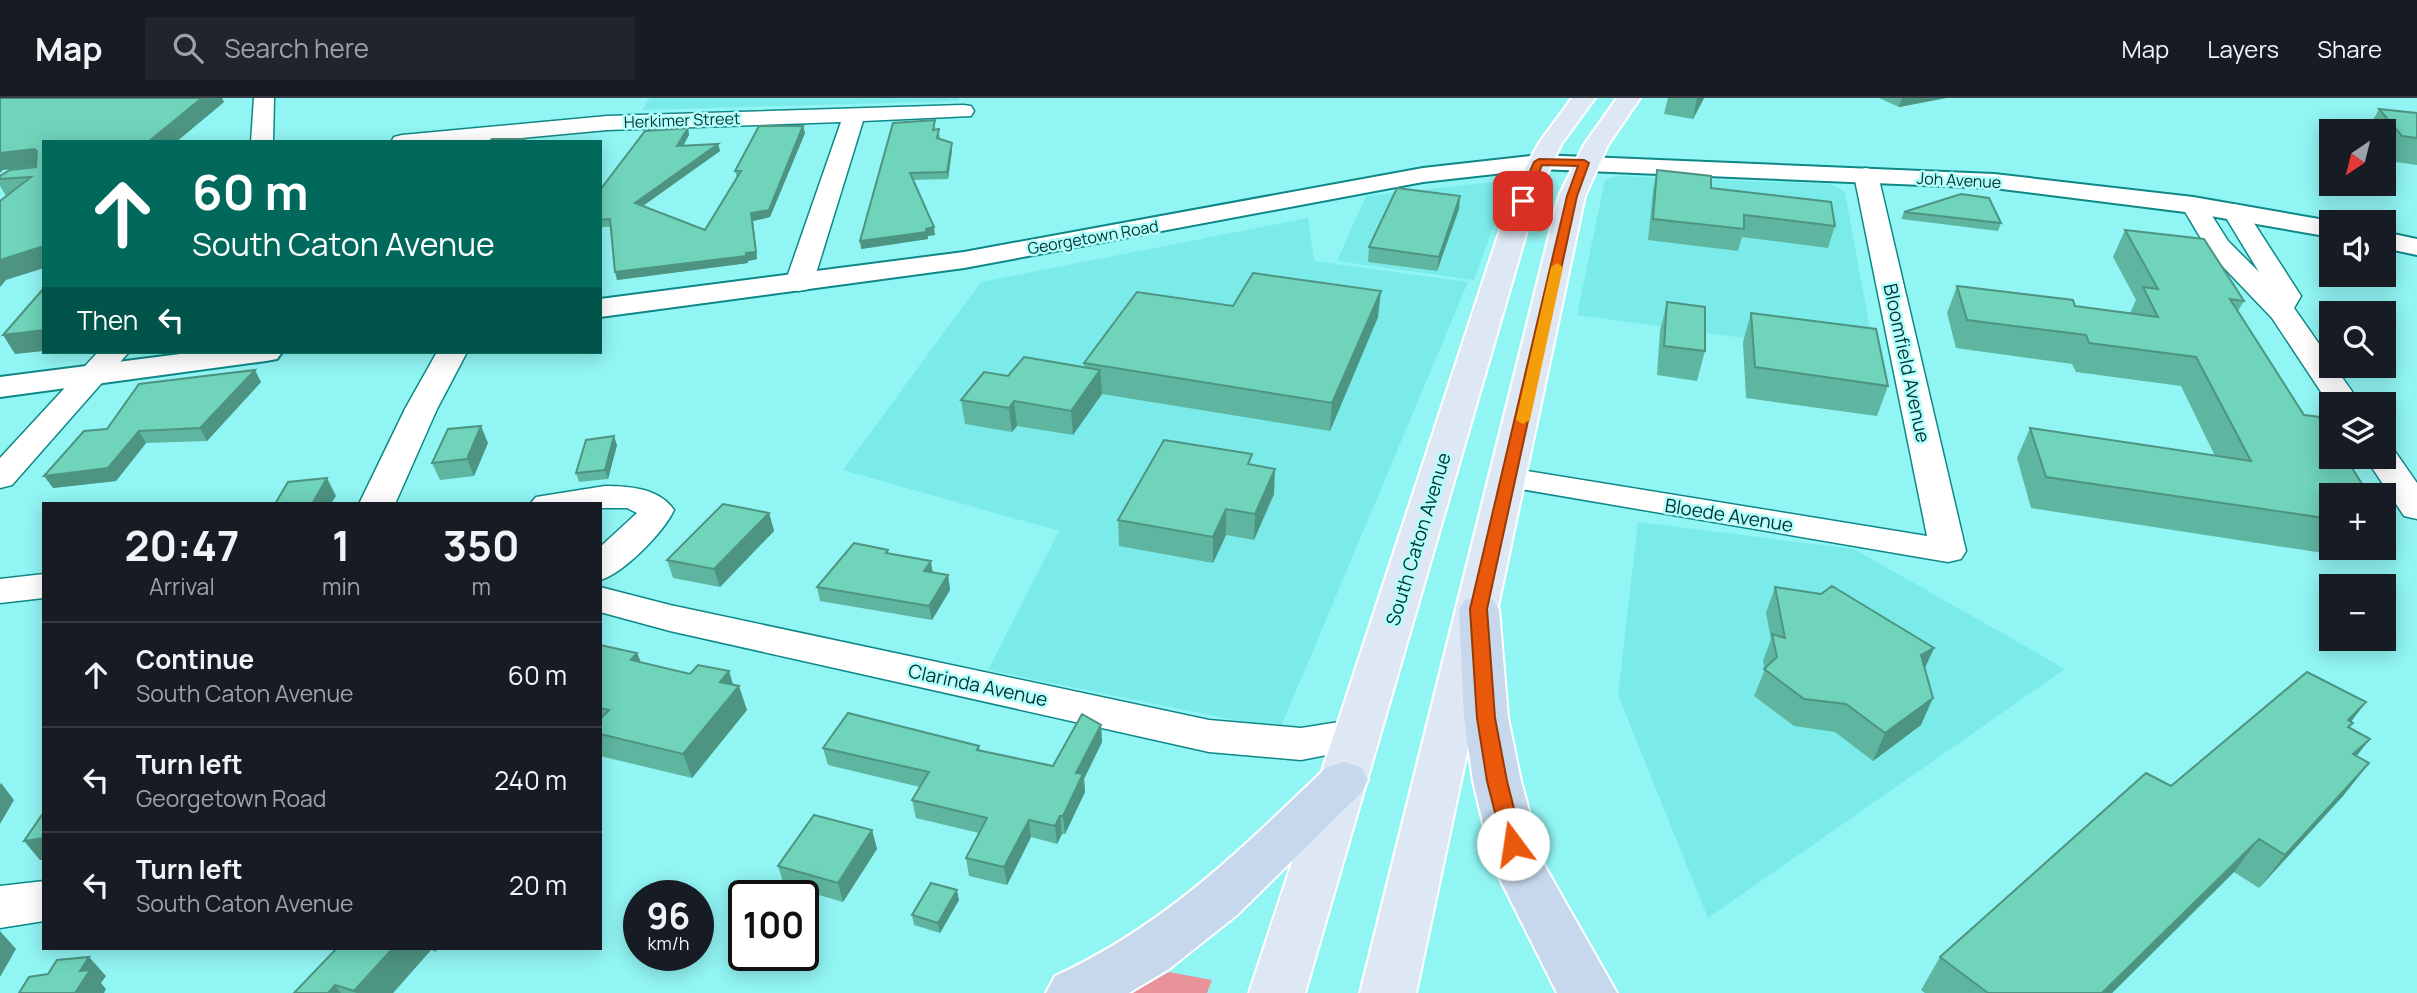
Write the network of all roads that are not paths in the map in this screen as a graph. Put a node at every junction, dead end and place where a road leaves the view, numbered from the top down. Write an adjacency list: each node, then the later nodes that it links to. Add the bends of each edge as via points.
1 (264, 98): 8 (street)
2 (1584, 98): 11 (main road, South Caton Avenue)
3 (1629, 98): 12 (main road)
4 (635, 99): 7 (street)
5 (963, 111): 6 (street, Herkimer Street)
6 (854, 114): 7 (street, Herkimer Street); 19 (street)
7 (607, 123): 9 (street, Herkimer Street); 10 (street)
8 (262, 140)
9 (424, 140)
10 (589, 140)
11 (1539, 162): 12 (street, Georgetown Road); 19 (street, Georgetown Road, via 1455,170 964,260); 40 (main road, South Caton Avenue, via 1523,201)
12 (1584, 163): 13 (street, Joh Avenue); 30 (main road, via 1572,196)
13 (1866, 175): 14 (street, Joh Avenue, via 2019,183); 34 (street, Bloomfield Avenue)
14 (2193, 205): 15 (street, Joh Avenue); 21 (street, via 2218,246)
15 (2234, 211): 16 (street, Joh Avenue); 21 (street, via 2287,296)
16 (2319, 227)
17 (2396, 243): 18 (street)
18 (2417, 247)
19 (799, 283): 20 (street, Georgetown Road)
20 (602, 308)
21 (2283, 313): 27 (street)
22 (112, 354): 25 (street)
23 (251, 354): 25 (street)
24 (452, 354): 31 (street)
25 (92, 375): 26 (street); 29 (street)
26 (0, 387)
27 (2338, 392)
28 (2390, 469): 33 (street)
29 (0, 478)
30 (1510, 478): 34 (street, Bloede Avenue); 39 (main road)
31 (378, 502)
32 (567, 502): 35 (street, via 616,497 646,502 656,510)
33 (2417, 508)
34 (1948, 551)
35 (602, 566)
36 (42, 586): 37 (street)
37 (0, 591)
38 (602, 600): 40 (street, Clarinda Avenue, via 1209,736 1301,744)
39 (1479, 609): 45 (main road); 46 (highway, via 1486,718 1518,865)
40 (1351, 758): 43 (highway, via 1230,891 1166,943); 44 (main road, South Caton Avenue)
41 (42, 901): 42 (street)
42 (0, 907)
43 (1074, 993)
44 (1277, 993)
45 (1388, 993)
46 (1589, 993)

